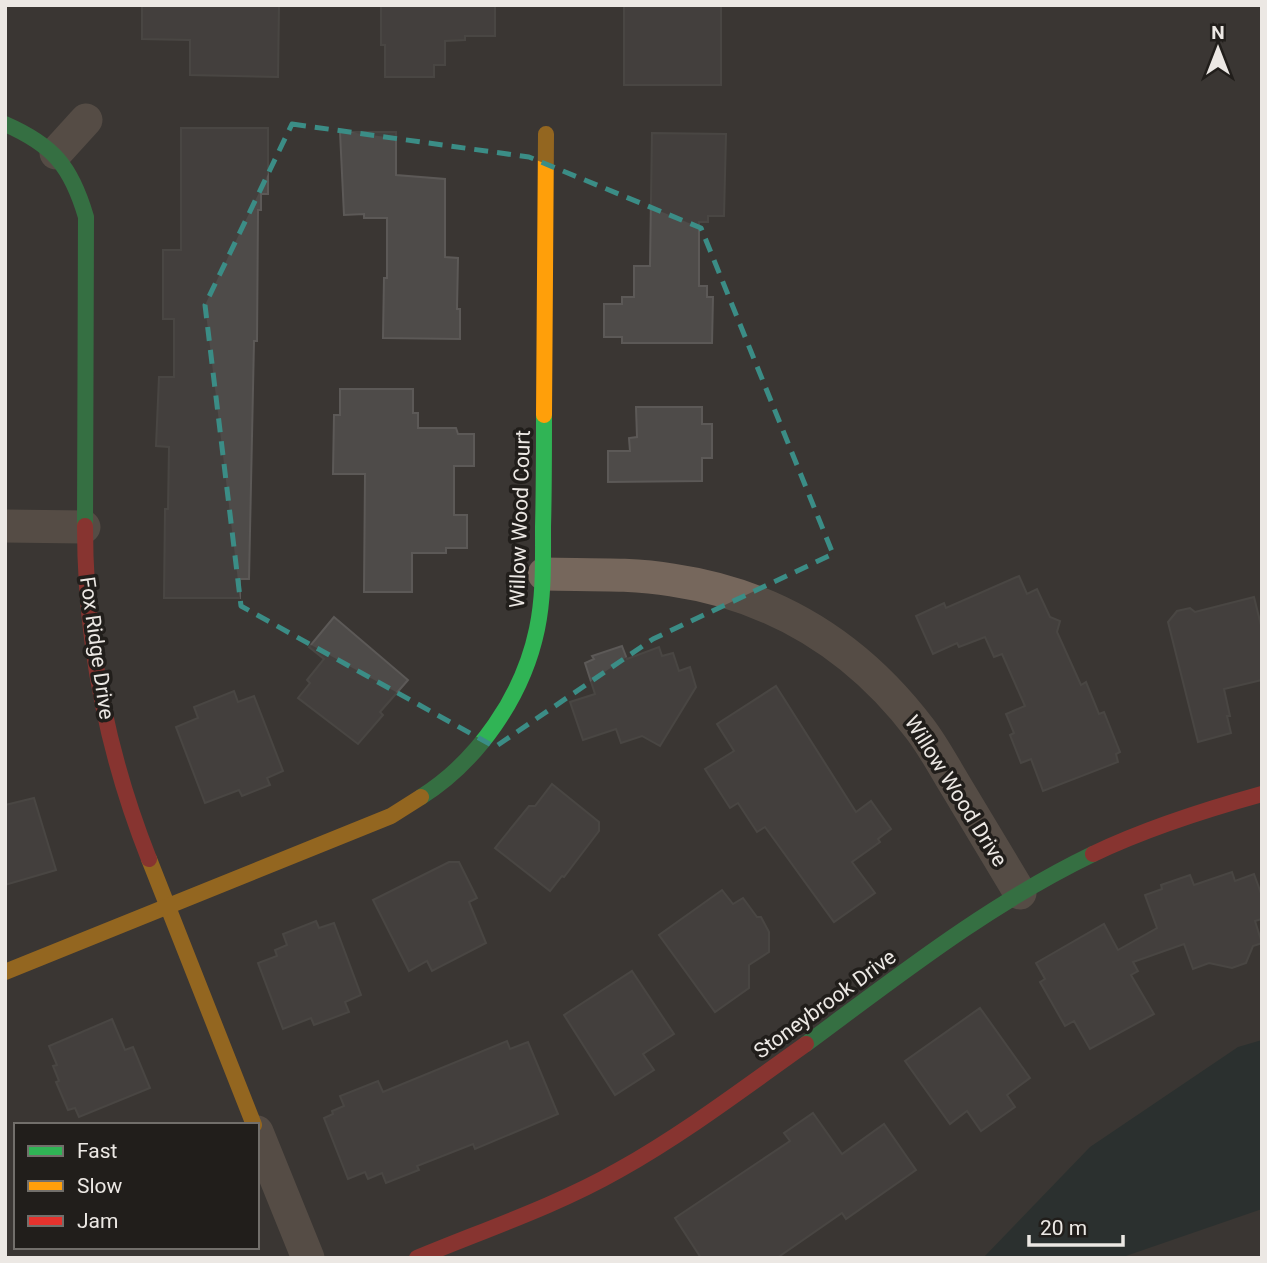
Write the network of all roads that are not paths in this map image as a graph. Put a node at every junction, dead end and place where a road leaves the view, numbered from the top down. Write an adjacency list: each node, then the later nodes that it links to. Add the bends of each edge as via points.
1 (86, 120): 4 (street)
2 (5, 124): 4 (street, via 32,135)
3 (546, 134): 7 (street, Willow Wood Court)
4 (55, 153): 6 (street, Fox Ridge Drive, via 79,189 86,217)
5 (5, 526): 6 (street)
6 (84, 527): 10 (street, Fox Ridge Drive, via 92,639 105,718 130,812)
7 (544, 574): 9 (street, Willow Wood Drive, via 670,579 720,589 812,628 870,672 922,731); 10 (street, Willow Wood Court, via 535,638 518,684 496,722 432,790 391,816)
8 (1262, 794): 9 (street, Stoneybrook Drive, via 1118,842)
9 (1020, 893): 15 (street, Stoneybrook Drive, via 681,1133 616,1172)
10 (166, 908): 11 (street, Willow Wood Court); 12 (street, Fox Ridge Drive)
11 (5, 972)
12 (253, 1123)
13 (259, 1137): 14 (street)
14 (309, 1258)
15 (417, 1258)

